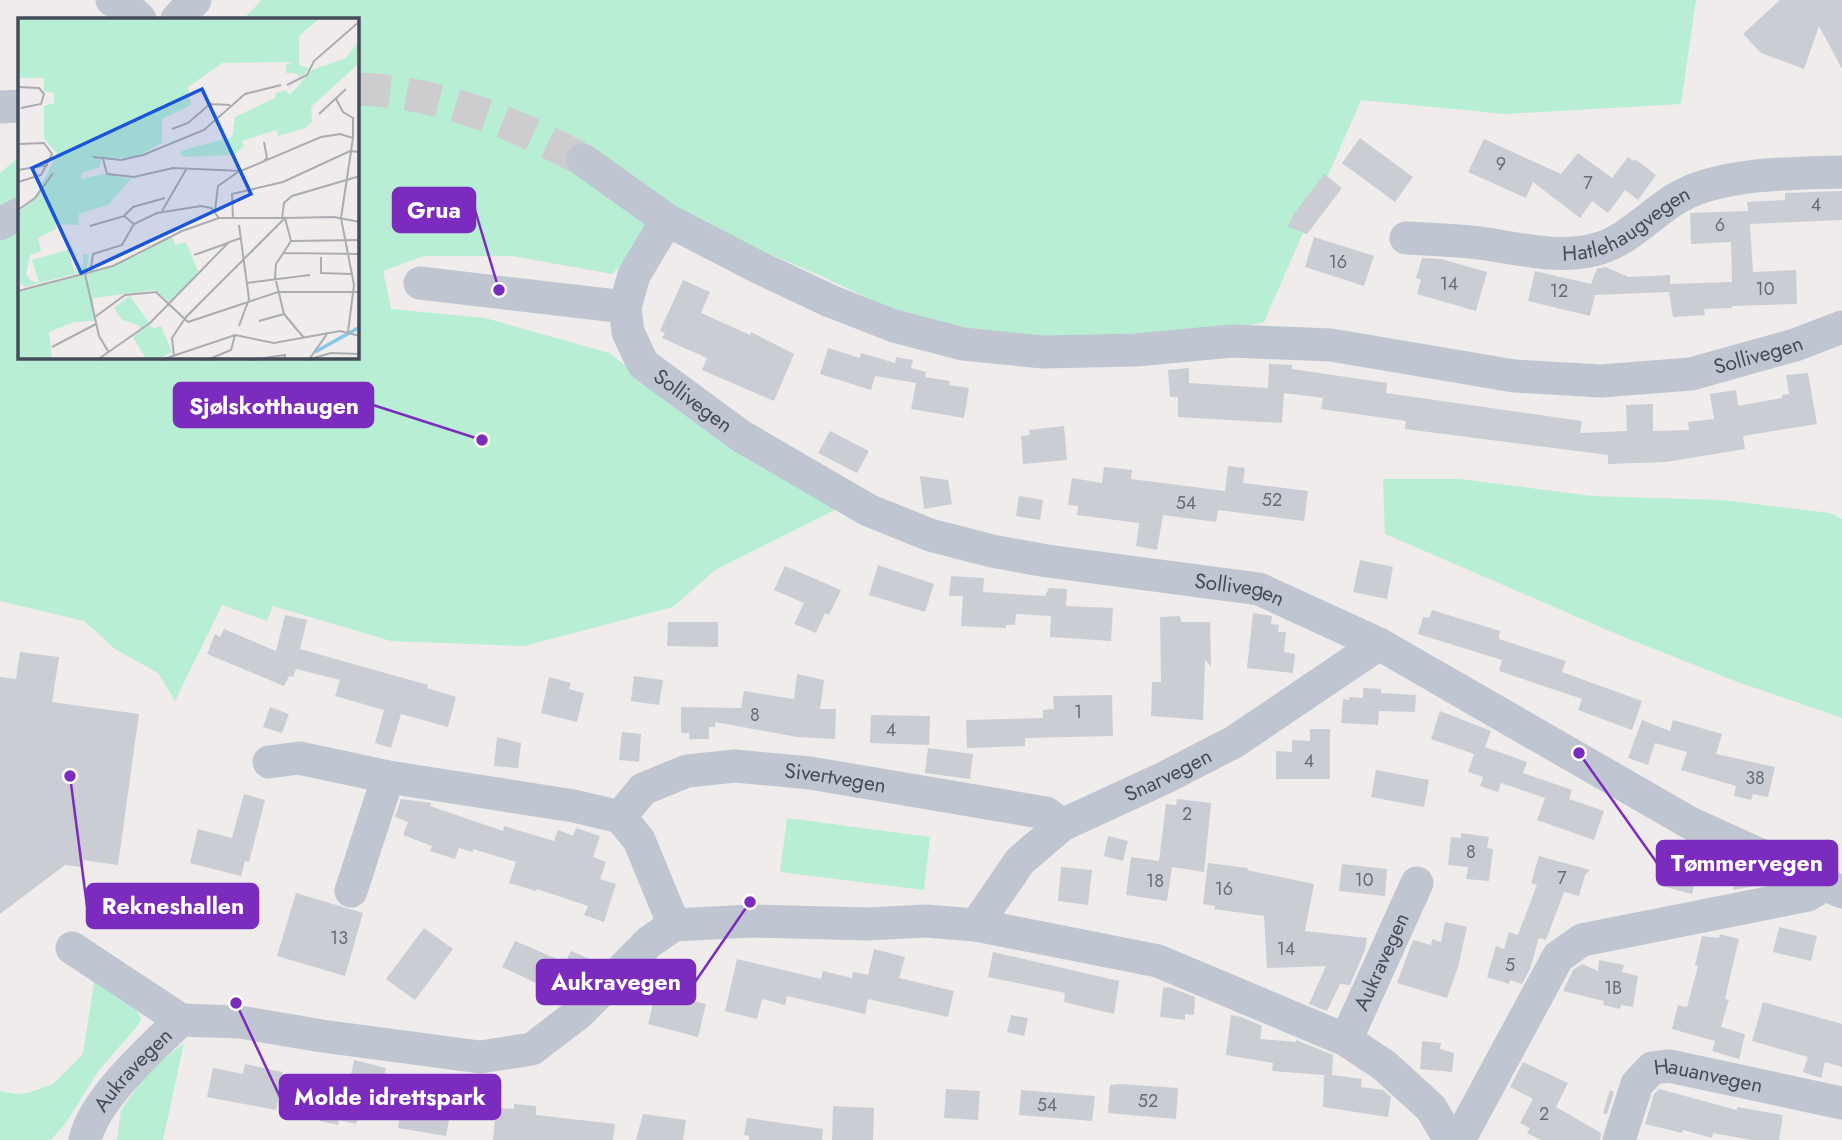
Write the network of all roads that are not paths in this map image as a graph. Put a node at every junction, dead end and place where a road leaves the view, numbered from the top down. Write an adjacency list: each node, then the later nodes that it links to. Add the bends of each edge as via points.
1 (112, 0): 3 (street)
2 (195, 0): 4 (street)
3 (139, 18)
4 (178, 18)
5 (18, 106): 6 (street)
6 (0, 107)
7 (583, 160): 10 (street)
8 (1842, 172): 12 (street, Hatlehaugvegen, via 1702,186 1676,198 1619,239 1578,254)
9 (18, 215): 11 (street)
10 (667, 220): 14 (street, Sollivegen, via 634,275); 15 (street, Sollivegen, via 830,301 894,326 963,344 1043,352 1232,341 1331,345 1514,376 1601,381 1691,374)
11 (0, 224)
12 (1406, 238)
13 (420, 283): 14 (street)
14 (625, 307): 16 (street, Sollivegen, via 628,332 643,364 741,436 868,510 930,535 992,551 1259,589)
15 (1842, 327)
16 (1379, 644): 20 (street, Snarvegen, via 1234,742); 22 (street, Sollivegen, via 1690,823)
17 (269, 762): 18 (street, via 299,758)
18 (388, 777): 19 (street); 23 (street)
19 (620, 817): 20 (street, Sivertvegen, via 643,789 687,771 735,766 810,773 1020,808 1046,813); 24 (street, via 639,841)
20 (1062, 825): 25 (street, Snarvegen, via 1020,861)
21 (1417, 883): 28 (street, Aukravegen)
22 (1833, 889): 32 (street, via 1582,940 1558,957)
23 (351, 891)
24 (674, 925): 25 (street, via 925,921); 27 (street, Aukravegen, via 649,942 579,1013 532,1049 480,1057 240,1022)
25 (976, 925): 28 (street, via 1158,961)
26 (72, 948): 27 (street)
27 (181, 1020): 30 (street, Aukravegen, via 100,1107)
28 (1346, 1040): 31 (street, via 1385,1066 1431,1108)
29 (1842, 1103): 33 (street, Hauanvegen, via 1669,1066 1652,1068 1637,1084)
30 (85, 1140)
31 (1450, 1140)
32 (1460, 1140)
33 (1619, 1140)

